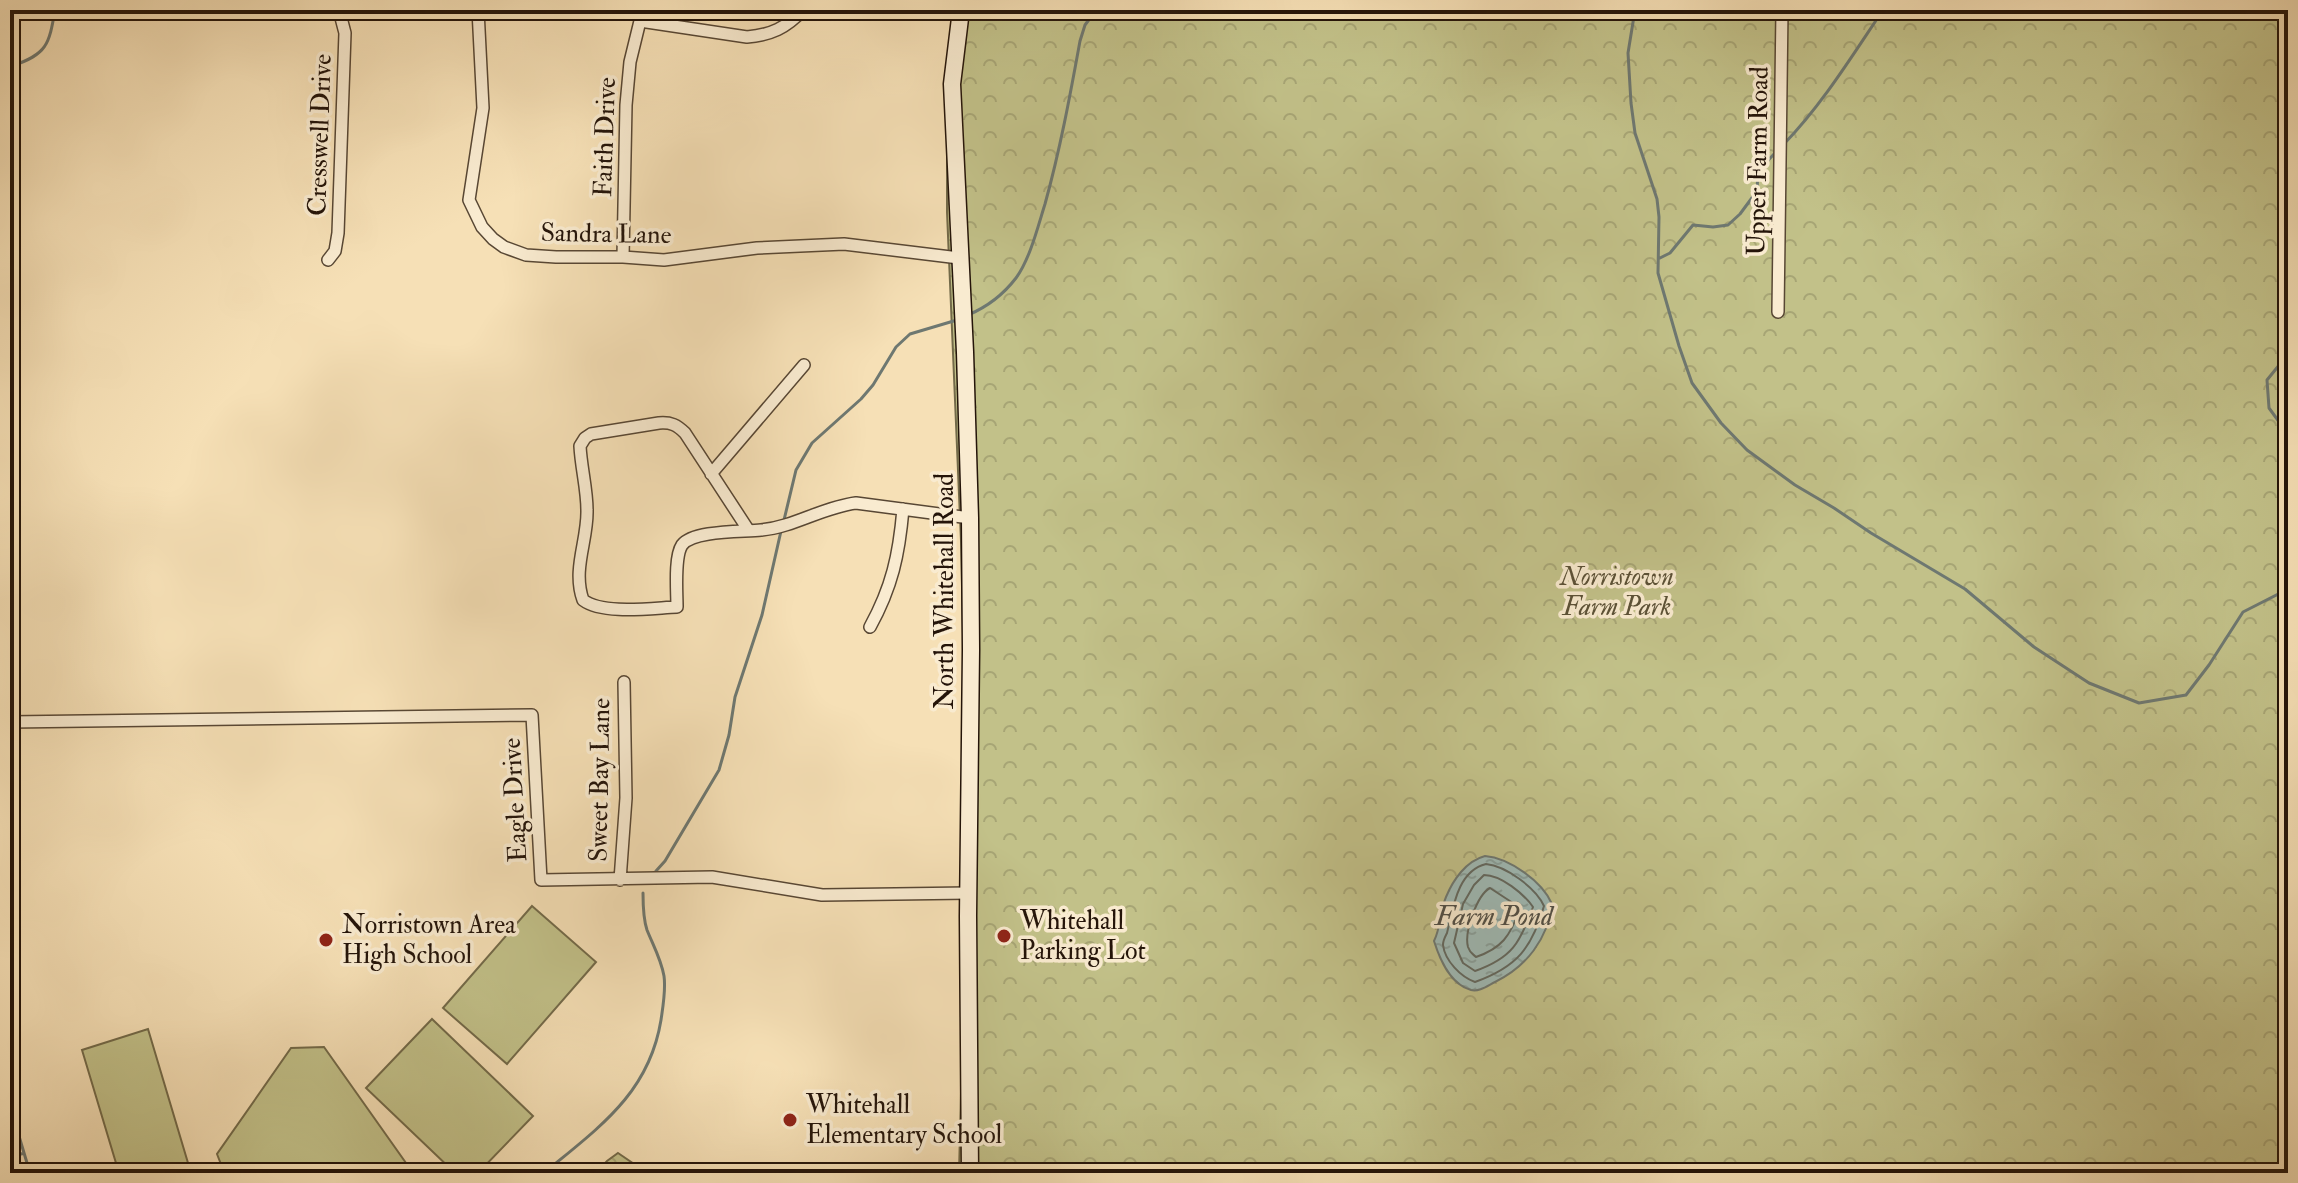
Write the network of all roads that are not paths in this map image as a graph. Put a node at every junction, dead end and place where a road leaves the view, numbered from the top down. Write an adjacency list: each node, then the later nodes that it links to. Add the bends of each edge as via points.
1 (339, 10): 9 (street, Cresswell Drive, via 345,33 338,233)
2 (478, 10): 7 (street, Sandra Lane, via 483,108 469,200 482,227 504,247 526,255)
3 (803, 10): 6 (street, Faith Drive, via 784,28 747,37)
4 (961, 10): 8 (main road, North Whitehall Road, via 952,84)
5 (1782, 10): 10 (street, Upper Farm Road)
6 (640, 15): 7 (street, Faith Drive, via 626,105)
7 (623, 257): 8 (street, Sandra Lane, via 664,260 795,244 844,244)
8 (959, 258): 14 (main road, North Whitehall Road)
9 (328, 260)
10 (1778, 312)
11 (804, 365): 12 (street)
12 (711, 474): 15 (street); 15 (street, via 685,433 668,422 585,438 580,446 588,511 579,562 583,600 609,608 677,607 682,544 706,534)
13 (903, 509): 14 (street); 15 (street, via 839,505 779,528); 16 (street, via 896,563)
14 (970, 518): 20 (main road, North Whitehall Road)
15 (749, 531)
16 (870, 627)
17 (624, 682): 19 (street, Sweet Bay Lane, via 626,798)
18 (10, 722): 19 (street, Eagle Drive, via 532,715 541,880)
19 (620, 880): 20 (street, Eagle Drive, via 712,877 838,896)
20 (969, 893): 21 (main road, North Whitehall Road)
21 (970, 1173)

